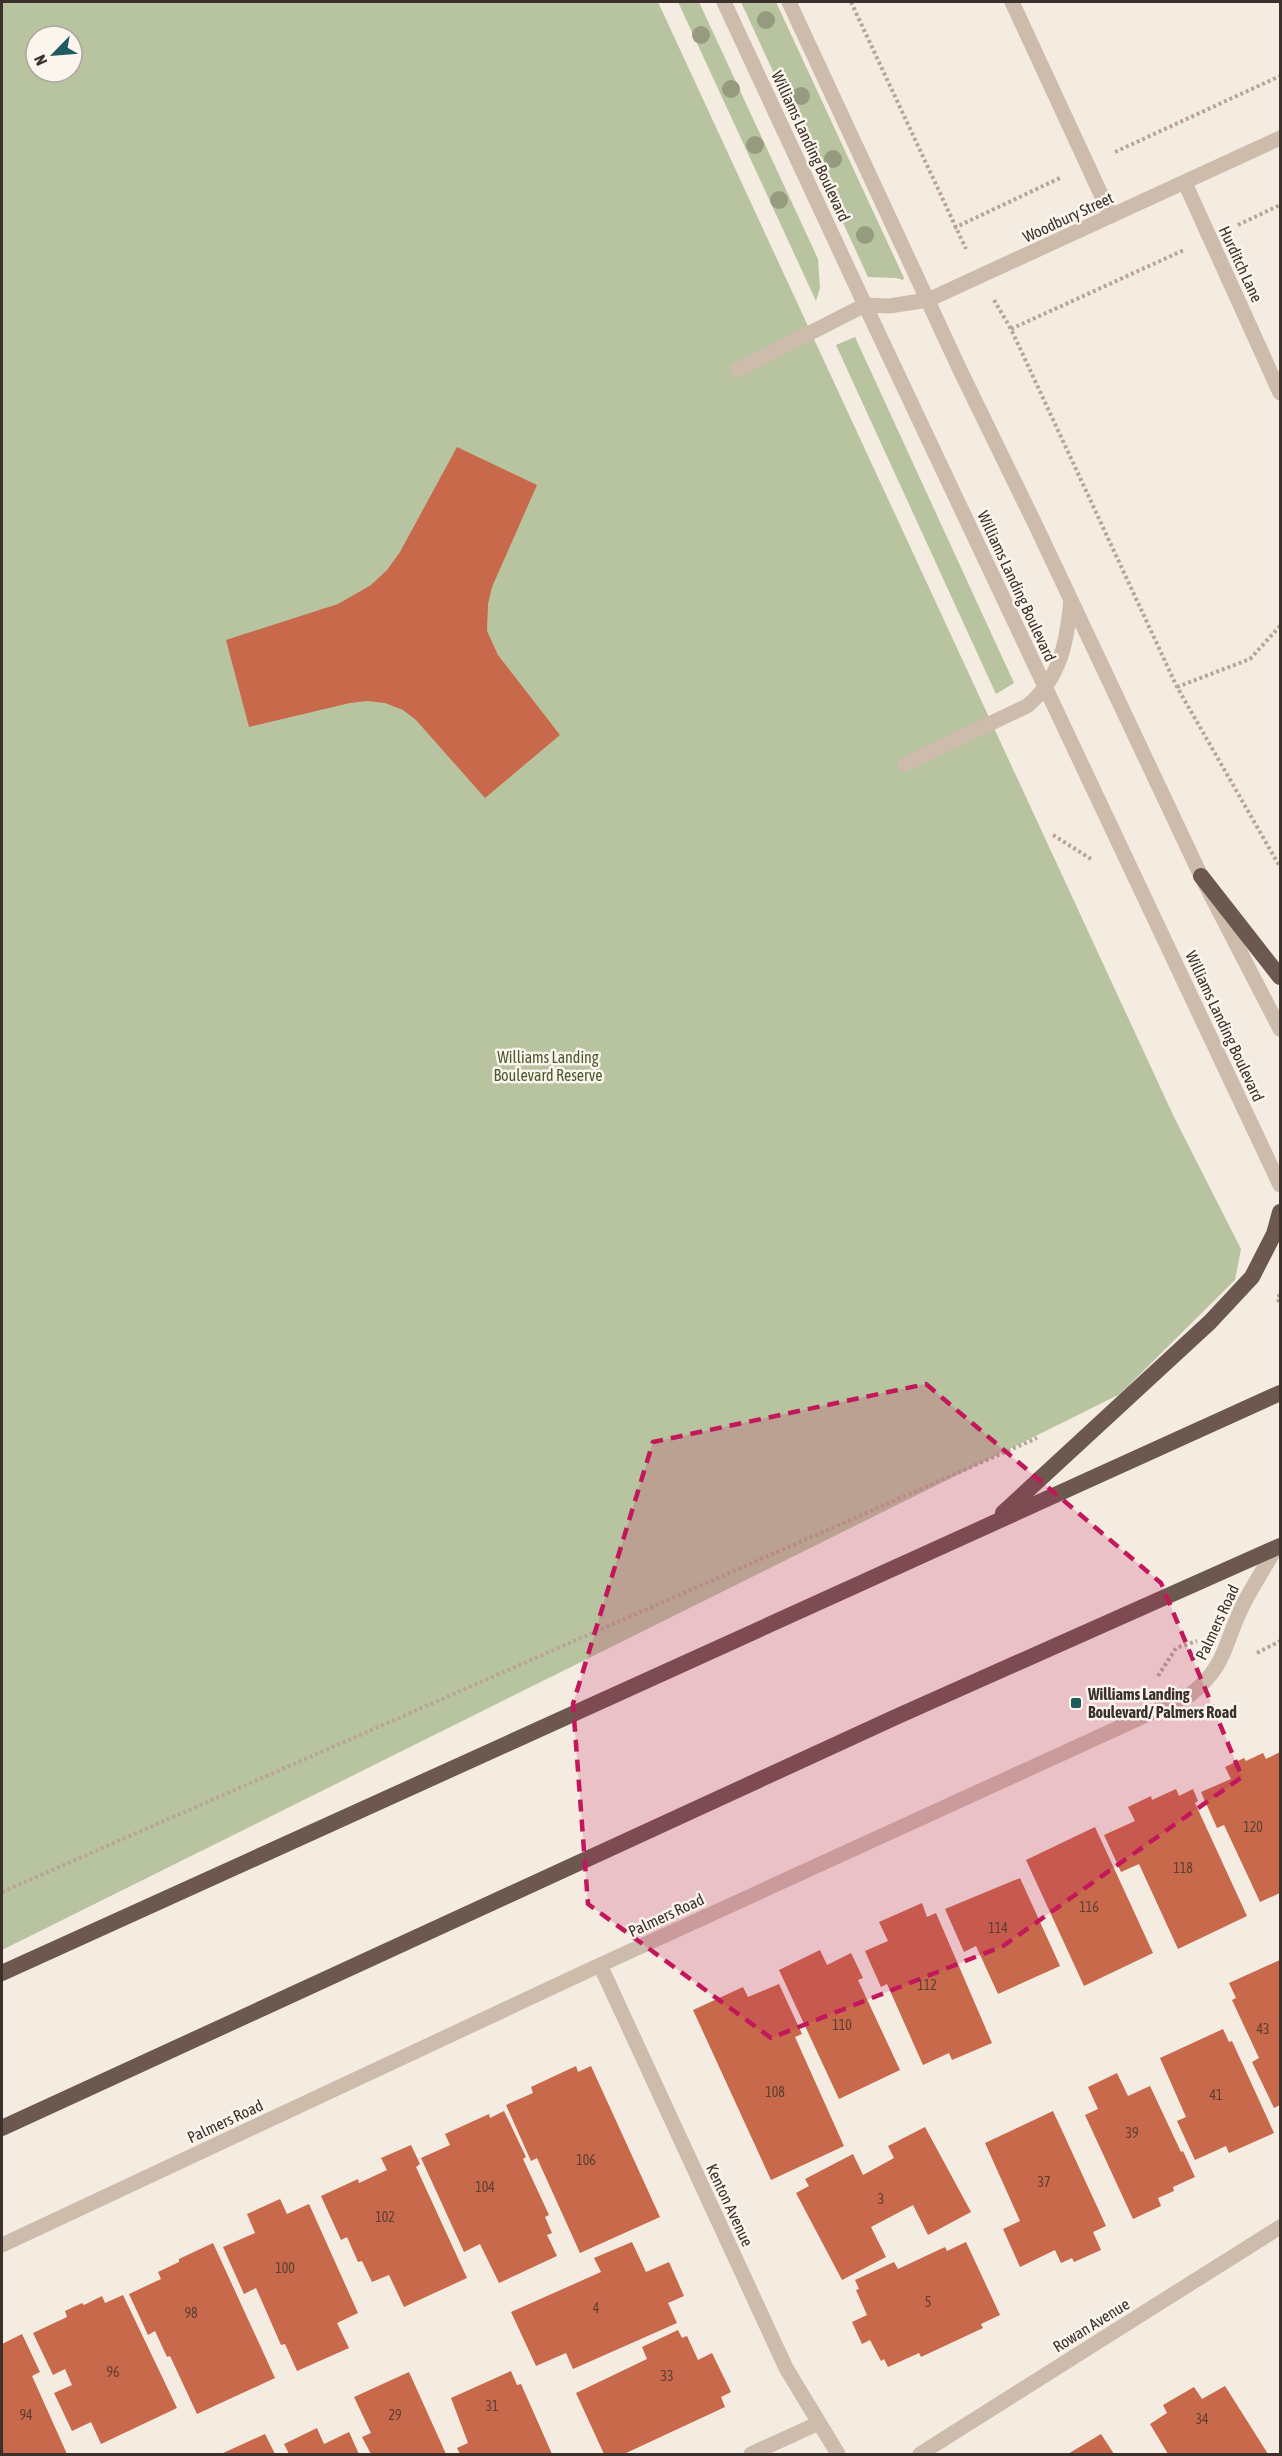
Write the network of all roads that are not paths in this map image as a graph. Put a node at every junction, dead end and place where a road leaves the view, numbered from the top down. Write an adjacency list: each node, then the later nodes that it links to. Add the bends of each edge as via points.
1 (724, 2): 8 (street, Williams Landing Boulevard)
2 (789, 2): 7 (street)
3 (1012, 2): 6 (street)
4 (1281, 138): 5 (street, Woodbury Street)
5 (1185, 183): 6 (street, Woodbury Street); 10 (street, Hurditch Lane)
6 (1111, 216): 7 (street, Woodbury Street)
7 (928, 300): 8 (street, Woodbury Street, via 889,306); 11 (street)
8 (865, 304): 9 (street); 12 (street, Williams Landing Boulevard)
9 (737, 370)
10 (1281, 393)
11 (1071, 600): 12 (street, via 1064,651); 14 (street)
12 (1045, 688): 13 (street, via 1027,706); 17 (street, Williams Landing Boulevard)
13 (905, 764)
14 (1201, 876): 15 (highway); 16 (street)
15 (1281, 977)
16 (1281, 1029)
17 (1281, 1185)
18 (1281, 1212): 20 (highway, via 1252,1277 1108,1419)
19 (1281, 1393): 20 (highway)
20 (992, 1524): 23 (highway)
21 (1279, 1547): 22 (street, Palmers Road, via 1243,1606 1218,1666 1190,1695); 24 (highway, Palmers Road, via 898,1716)
22 (600, 1965): 26 (street, Palmers Road); 27 (street, Kenton Avenue, via 786,2368)
23 (2, 1973)
24 (2, 2128)
25 (1281, 2227): 30 (street, Rowan Avenue)
26 (2, 2245)
27 (819, 2423): 28 (street); 29 (street, Kenton Avenue)
28 (751, 2454)
29 (838, 2454)
30 (920, 2454)

